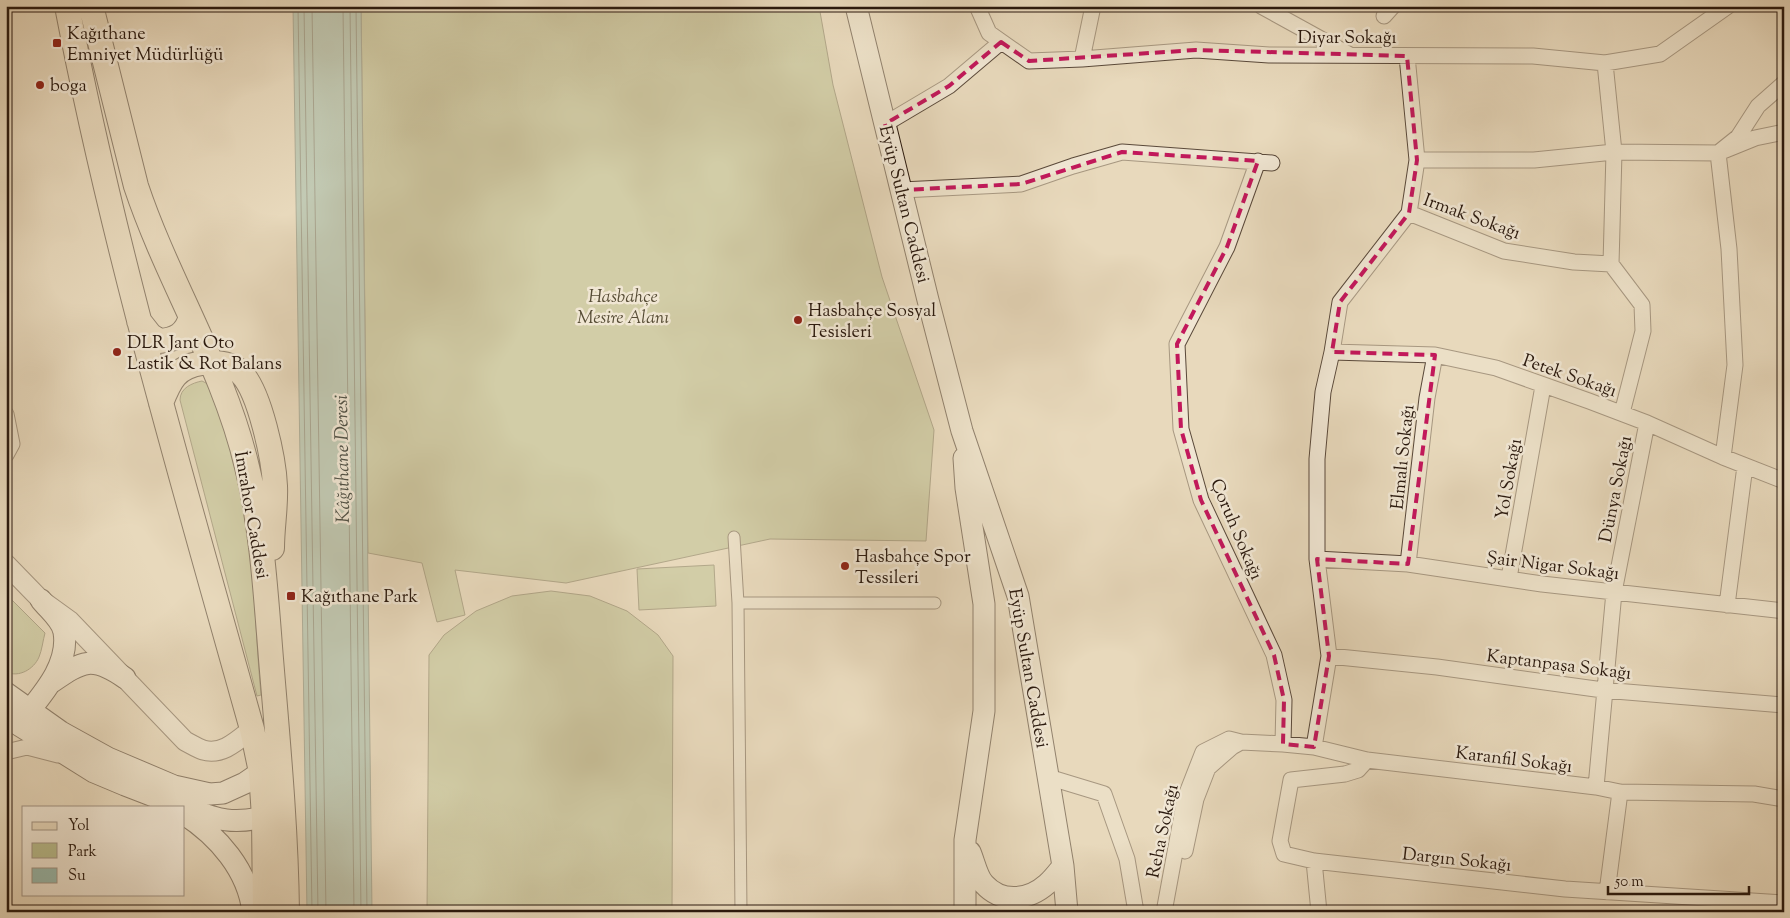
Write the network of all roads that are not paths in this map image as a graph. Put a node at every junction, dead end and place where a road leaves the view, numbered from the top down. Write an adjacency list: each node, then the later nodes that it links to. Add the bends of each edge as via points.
1 (67, 6): 23 (main road)
2 (91, 6): 22 (main road, via 138,192 163,259)
3 (856, 6): 14 (main road, Eyüp Sultan Caddesi)
4 (977, 6): 8 (street, Diyar Sokağı, via 989,34)
5 (1093, 6): 11 (street)
6 (1261, 6): 9 (street)
7 (1722, 8): 12 (street, Diyar Sokağı, via 1660,54)
8 (1001, 42): 11 (street, Diyar Sokağı, via 1029,60); 14 (street, via 949,86)
9 (1352, 56): 10 (street, Diyar Sokağı); 11 (street, Diyar Sokağı, via 1196,50)
10 (1406, 56): 12 (street, Diyar Sokağı, via 1533,56); 18 (street)
11 (1082, 59)
12 (1605, 63): 16 (street)
13 (1784, 83): 17 (street, via 1758,106 1738,137)
14 (885, 124): 19 (main road, Eyüp Sultan Caddesi)
15 (1784, 132): 17 (street, via 1755,138)
16 (1614, 152): 17 (street); 18 (street, via 1534,160); 21 (street)
17 (1718, 153): 34 (street, via 1729,249 1735,366)
18 (1417, 160): 20 (street)
19 (902, 190): 32 (main road, Eyüp Sultan Caddesi); 58 (street, Çoruh Sokağı, via 1021,184 1122,152 1265,162 1227,247 1177,344 1180,429 1201,500 1274,655 1284,700)
20 (1409, 213): 21 (street, Irmak Sokağı, via 1504,251); 24 (street, via 1340,302)
21 (1611, 264): 30 (street, via 1642,305 1643,331)
22 (191, 318): 23 (main road, via 183,333 159,341); 26 (main road)
23 (139, 321): 28 (main road)
24 (1332, 352): 25 (street, Petek Sokağı); 38 (street, via 1323,392 1317,459)
25 (1436, 355): 27 (street, Petek Sokağı, via 1496,368); 40 (street, Elmalı Sokağı, via 1427,398)
26 (212, 362): 28 (main road, via 187,366 179,371); 70 (main road, İmrahor Caddesi, via 241,372 252,388 272,458 275,486 266,602)
27 (1544, 386): 30 (street, Petek Sokağı); 41 (street, Yol Sokağı)
28 (162, 403): 56 (main road)
29 (6, 414): 33 (street, via 12,444)
30 (1622, 414): 31 (street, Petek Sokağı)
31 (1647, 423): 34 (street, Petek Sokağı); 42 (street, Dünya Sokağı)
32 (962, 431): 64 (main road, Eyüp Sultan Caddesi, via 1018,596); 72 (main road, Eyüp Sultan Caddesi, via 966,488 984,604 984,711)
33 (6, 456)
34 (1723, 457): 35 (street, Petek Sokağı)
35 (1745, 466): 36 (street, Petek Sokağı); 46 (street)
36 (1784, 481)
37 (734, 537): 44 (street)
38 (1317, 559): 40 (street, Şair Nigar Sokağı); 48 (street)
39 (6, 564): 43 (street)
40 (1408, 564): 41 (street, Şair Nigar Sokağı)
41 (1509, 578): 42 (street, Şair Nigar Sokağı)
42 (1614, 592): 46 (street, Şair Nigar Sokağı); 51 (street, Dünya Sokağı)
43 (41, 600): 49 (street, via 70,621); 50 (main road, via 64,632 61,660)
44 (738, 603): 45 (street); 80 (street)
45 (935, 603)
46 (1727, 605): 47 (street, Şair Nigar Sokağı)
47 (1784, 611)
48 (1329, 656): 51 (street, Kaptanpaşa Sokağı); 59 (street)
49 (125, 678): 50 (main road, via 99,663 85,663); 56 (street, via 185,741 202,750 222,750)
50 (52, 682): 54 (main road)
51 (1603, 690): 53 (street, Kaptanpaşa Sokağı); 65 (street, Dünya Sokağı)
52 (6, 693): 54 (main road)
53 (1784, 705)
54 (30, 710): 55 (main road); 63 (main road, via 108,758 196,792 223,793)
55 (6, 716): 61 (main road)
56 (252, 729): 63 (main road)
57 (1241, 742): 58 (street, Karanfil Sokağı); 84 (street, Reha Sokağı, via 1229,739 1203,752 1185,798); 85 (street, Reha Sokağı, via 1208,768 1196,799)
58 (1283, 744): 59 (street, Karanfil Sokağı)
59 (1314, 747): 62 (street, Karanfil Sokağı)
60 (6, 752): 61 (street, via 27,748)
61 (74, 759): 68 (main road, via 94,772)
62 (1367, 760): 65 (street, Karanfil Sokağı); 73 (street, Dargın Sokağı, via 1358,770 1345,774 1291,780 1280,841 1284,854)
63 (261, 772): 70 (main road)
64 (1048, 777): 74 (main road, Eyüp Sultan Caddesi); 83 (street, via 1104,794 1127,859)
65 (1596, 788): 66 (street, Karanfil Sokağı)
66 (1620, 792): 67 (street, Karanfil Sokağı, via 1754,794); 75 (street)
67 (1784, 799)
68 (167, 803)
69 (185, 808): 70 (main road, via 231,822 248,821)
70 (274, 813): 78 (main road); 79 (main road)
71 (185, 815): 77 (main road, via 219,844 239,869)
72 (965, 840): 74 (main road, via 983,883 997,895 1014,899 1033,894 1048,884); 81 (main road, Eyüp Sultan Caddesi)
73 (1314, 861): 75 (street, Dargın Sokağı); 86 (street)
74 (1063, 866): 82 (main road, Eyüp Sultan Caddesi)
75 (1607, 892): 76 (street, Dargın Sokağı)
76 (1784, 903)
77 (253, 912)
78 (265, 912)
79 (287, 912)
80 (741, 912)
81 (966, 912)
82 (1067, 912)
83 (1136, 912)
84 (1164, 912)
85 (1173, 912)
86 (1319, 912)

